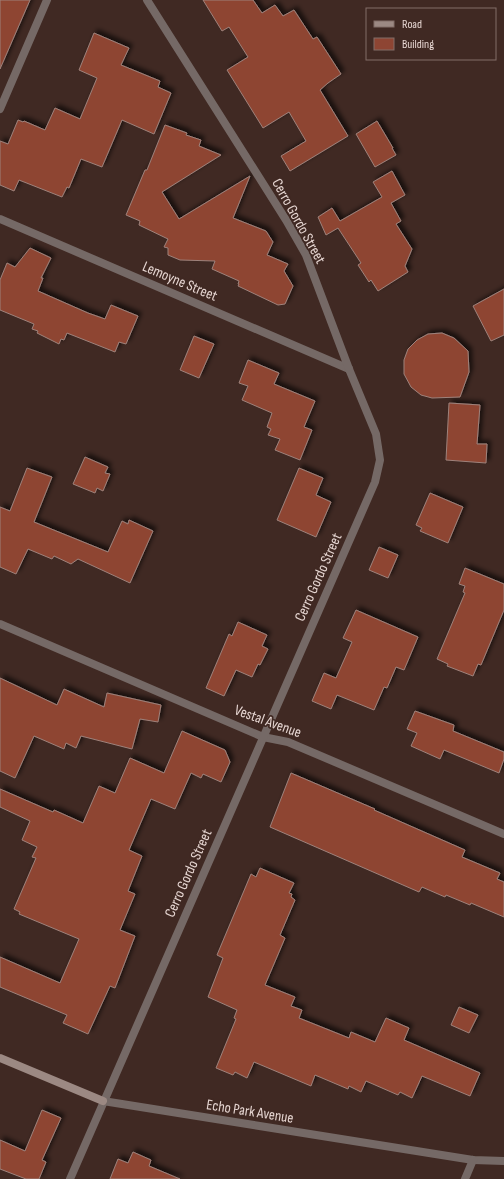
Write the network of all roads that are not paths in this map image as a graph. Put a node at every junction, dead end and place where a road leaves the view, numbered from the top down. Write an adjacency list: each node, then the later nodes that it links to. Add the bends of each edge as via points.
1 (47, 0): 3 (street)
2 (147, 0): 5 (street, Cerro Gordo Street, via 286,220 302,250)
3 (0, 109)
4 (0, 219): 5 (street, Lemoyne Street)
5 (350, 369): 7 (street, Cerro Gordo Street, via 376,434 380,460 375,482)
6 (0, 624): 7 (street, Vestal Avenue)
7 (263, 737): 8 (street, Vestal Avenue, via 288,742); 10 (street, Cerro Gordo Street)
8 (504, 834)
9 (0, 1058): 10 (street, Echo Park Avenue)
10 (103, 1101): 11 (street, Echo Park Avenue); 13 (street, Cerro Gordo Street)
11 (473, 1160): 12 (street, Echo Park Avenue); 14 (street)
12 (504, 1161)
13 (70, 1179)
14 (465, 1179)

